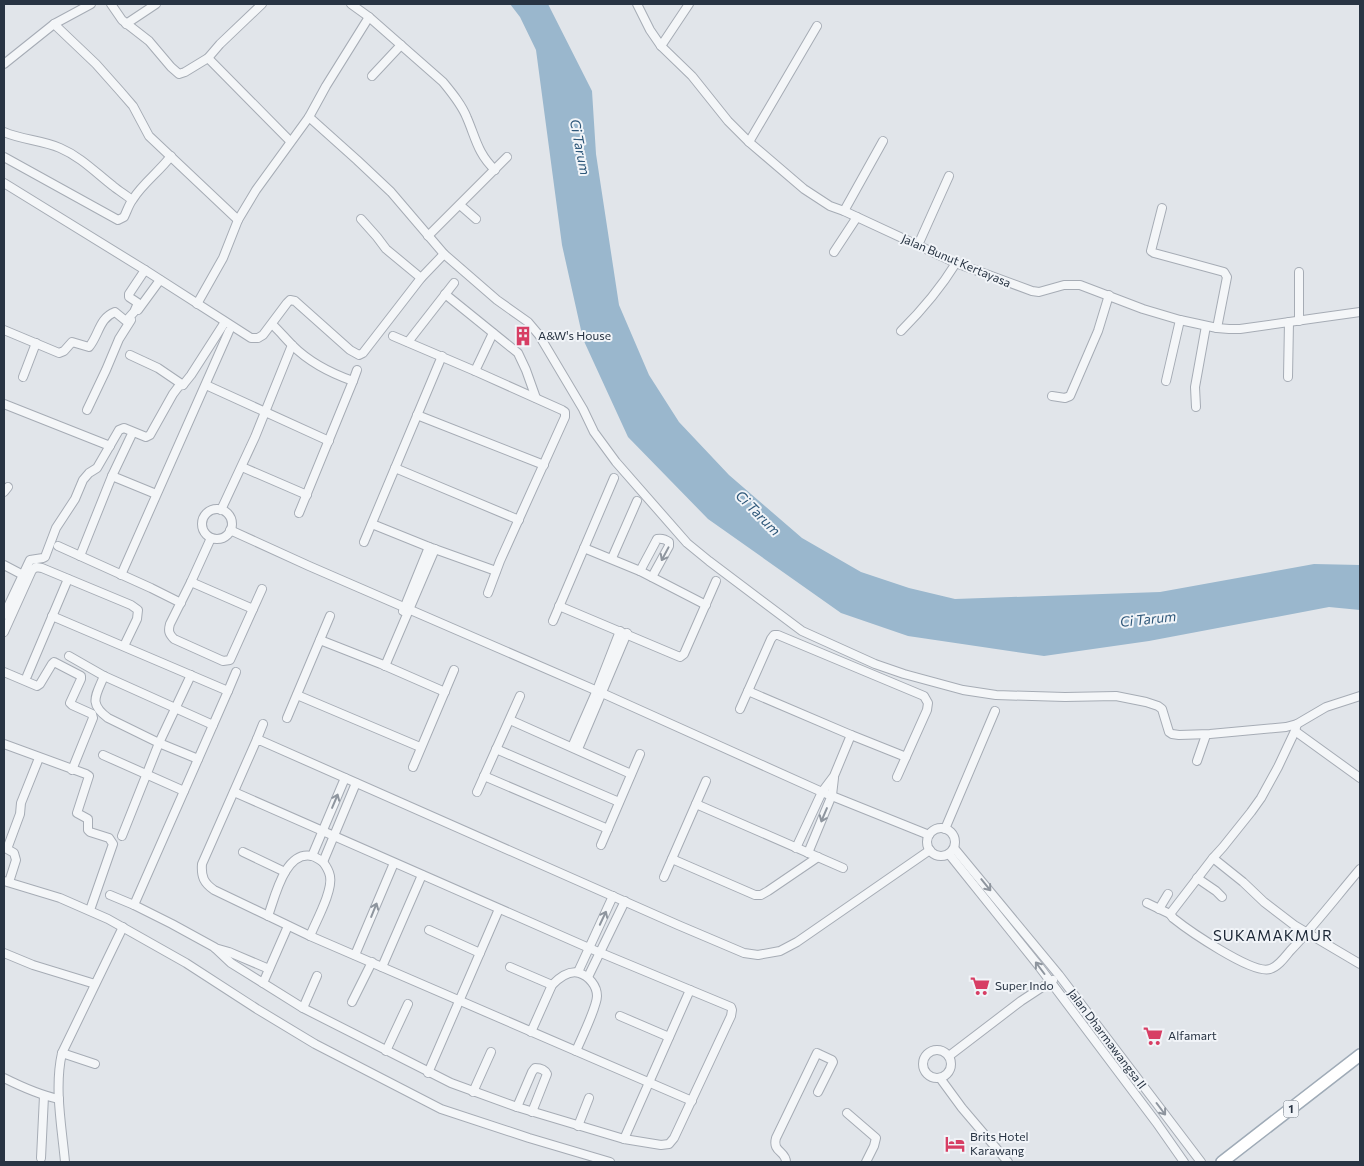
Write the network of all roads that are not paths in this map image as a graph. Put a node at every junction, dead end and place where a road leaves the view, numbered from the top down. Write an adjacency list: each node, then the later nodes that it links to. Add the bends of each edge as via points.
1 (91, 4): 9 (street)
2 (111, 4): 10 (street)
3 (156, 4): 10 (street)
4 (262, 4): 14 (street)
5 (351, 4): 8 (street)
6 (638, 4): 13 (street, Jalan Bunut Kertayasa)
7 (689, 4): 13 (street)
8 (369, 17): 12 (street); 17 (street)
9 (54, 24): 15 (street); 23 (street, via 96,64 133,106 149,136)
10 (126, 24): 14 (street, via 149,41 179,74)
11 (817, 26): 21 (street)
12 (401, 45): 16 (street); 25 (street, via 453,94 467,116 480,151)
13 (661, 46): 21 (street, Jalan Bunut Kertayasa, via 692,76)
14 (208, 58): 20 (street)
15 (4, 64)
16 (372, 76)
17 (309, 117): 20 (street); 36 (street, via 391,192)
18 (4, 132): 28 (street, via 72,154)
19 (883, 141): 31 (street)
20 (290, 142): 35 (street)
21 (749, 142): 31 (street, Jalan Bunut Kertayasa, via 804,189)
22 (4, 156): 28 (street, via 118,220 124,217)
23 (171, 156): 28 (street); 35 (street)
24 (507, 157): 25 (street)
25 (495, 170): 29 (street)
26 (949, 176): 37 (street)
27 (4, 185): 41 (street)
28 (132, 200)
29 (460, 205): 34 (street); 36 (street)
30 (1162, 208): 56 (street, via 1152,251 1226,274)
31 (844, 211): 32 (street, Jalan Bunut Kertayasa)
32 (857, 217): 37 (street, Jalan Bunut Kertayasa); 38 (street)
33 (361, 219): 43 (street, via 386,249)
34 (476, 219)
35 (238, 220): 48 (street)
36 (428, 236): 39 (street)
37 (918, 245): 40 (street, Jalan Bunut Kertayasa)
38 (834, 252)
39 (444, 254): 43 (street); 153 (street, via 539,334 594,432 687,543 802,631 875,664 938,684 996,695 1135,699 1158,706 1172,734)
40 (956, 263): 47 (street, Jalan Bunut Kertayasa, via 1032,291 1070,284); 59 (street, via 923,310)
41 (145, 270): 44 (street); 63 (street, via 129,294 138,303 134,312 126,321 115,312 108,316 89,346 72,342 59,353)
42 (1299, 272): 51 (street)
43 (421, 278): 52 (street, via 359,355 295,301 287,303 258,338 251,338)
44 (160, 280): 48 (street); 79 (street, via 119,339)
45 (454, 283): 46 (street)
46 (445, 294): 60 (street); 62 (street)
47 (1109, 295): 50 (street, Jalan Bunut Kertayasa); 75 (street, via 1098,331 1070,396)
48 (197, 304): 52 (street)
49 (1360, 312): 51 (street, Jalan Bunut Kertayasa)
50 (1180, 320): 54 (street, Jalan Bunut Kertayasa); 72 (street)
51 (1299, 321): 53 (street, Jalan Bunut Kertayasa)
52 (225, 322): 73 (street)
53 (1289, 322): 56 (street, Jalan Bunut Kertayasa, via 1240,329); 69 (street)
54 (1206, 326): 56 (street, Jalan Bunut Kertayasa); 78 (street, via 1195,386)
55 (276, 327): 64 (street)
56 (1217, 328)
57 (4, 330): 63 (street)
58 (229, 331): 74 (street)
59 (901, 331)
60 (493, 333): 68 (street); 76 (street, via 518,353)
61 (392, 336): 62 (street)
62 (408, 342): 66 (street)
63 (36, 343): 70 (street)
64 (292, 345): 71 (street, via 323,368); 80 (street)
65 (130, 355): 73 (street, via 158,368)
66 (442, 356): 68 (street); 81 (street)
67 (357, 370): 71 (street)
68 (475, 371): 76 (street)
69 (1288, 376)
70 (23, 377)
71 (353, 381): 83 (street)
72 (1166, 381)
73 (182, 385): 84 (street, via 150,435 146,437 122,428)
74 (206, 385): 80 (street); 90 (street)
75 (1052, 396)
76 (536, 398): 85 (street, via 562,410 565,417)
77 (4, 404): 84 (street)
78 (1196, 408)
79 (87, 410)
80 (265, 411): 83 (street); 86 (street)
81 (417, 414): 85 (street); 87 (street)
82 (132, 436): 88 (street)
83 (329, 441): 91 (street)
84 (110, 446): 108 (street, via 97,468 84,480 56,528 45,557 30,560)
85 (544, 465): 95 (street)
86 (242, 467): 91 (street); 93 (street)
87 (394, 468): 95 (street); 96 (street)
88 (112, 476): 90 (street); 103 (street)
89 (614, 478): 102 (street)
90 (156, 494): 109 (street)
91 (307, 495): 94 (street)
92 (638, 500): 104 (street)
93 (221, 510): 97 (street, via 230,518); 98 (street, via 204,516 203,529)
94 (299, 513)
95 (518, 520): 107 (street)
96 (372, 524): 99 (street); 101 (street)
97 (230, 530): 98 (street, via 222,538); 119 (street)
98 (211, 538): 113 (street)
99 (364, 542)
100 (58, 546): 103 (street)
101 (432, 548): 107 (street); 119 (street)
102 (584, 548): 104 (street); 118 (street)
103 (80, 556): 109 (street)
104 (612, 558): 106 (street)
105 (4, 565): 108 (street)
106 (640, 571): 110 (street); 110 (street, one-way to 110, via 657,539 665,540 669,546)
107 (496, 572): 115 (street)
108 (23, 575): 121 (street)
109 (122, 575): 116 (street)
110 (652, 577): 117 (street)
111 (68, 579): 122 (street); 125 (street, via 42,568 32,570); 128 (street, via 138,610 138,619)
112 (716, 581): 117 (street)
113 (191, 582): 116 (street); 120 (street)
114 (262, 589): 120 (street)
115 (488, 593)
116 (181, 602): 120 (street, via 170,624 170,635 226,662 230,660)
117 (706, 605): 126 (street, via 684,654 680,656)
118 (559, 606): 124 (street); 126 (street)
119 (407, 608): 130 (street); 138 (street)
120 (253, 609)
121 (4, 615)
122 (52, 616): 128 (street); 135 (street)
123 (330, 616): 127 (street)
124 (553, 621)
125 (4, 632)
126 (623, 632): 138 (street)
127 (320, 640): 130 (street); 141 (street)
128 (124, 646): 134 (street)
129 (69, 656): 136 (street)
130 (383, 665): 140 (street)
131 (454, 670): 140 (street)
132 (4, 672): 167 (street, via 37,686 54,662 81,676 70,703 92,714 93,718)
133 (236, 672): 137 (street)
134 (190, 675): 137 (street); 144 (street)
135 (27, 676)
136 (104, 676): 144 (street); 155 (street, via 95,700 96,708 108,718)
137 (228, 691): 150 (street)
138 (600, 691): 158 (street); 180 (street)
139 (748, 691): 145 (street); 152 (street); 162 (street, via 771,638 778,635 924,696 927,710)
140 (445, 692): 157 (street)
141 (297, 695): 147 (street); 157 (street)
142 (520, 696): 148 (street)
143 (1360, 696): 151 (street, via 1326,707)
144 (175, 708): 150 (street); 155 (street)
145 (740, 709)
146 (995, 711): 184 (street)
147 (287, 718)
148 (510, 720): 158 (street); 159 (street)
149 (263, 724): 154 (street)
150 (213, 725): 164 (street)
151 (1296, 728): 153 (street); 174 (street); 200 (street, via 1261,798)
152 (851, 735): 162 (street); 171 (street)
153 (1206, 735): 165 (street)
154 (258, 739): 173 (street); 178 (street)
155 (159, 743): 164 (street); 169 (street)
156 (4, 744): 163 (street)
157 (420, 747): 166 (street)
158 (575, 748): 168 (street)
159 (496, 749): 170 (street); 182 (street)
160 (640, 754): 168 (street)
161 (103, 755): 169 (street)
162 (906, 757): 172 (street)
163 (39, 758): 167 (street); 192 (street)
164 (198, 759): 177 (street)
165 (1197, 761)
166 (412, 767)
167 (72, 770): 219 (street, via 90,778 77,813 88,819 90,832 109,838 114,844)
168 (631, 774): 182 (street)
169 (147, 775): 177 (street); 188 (street)
170 (484, 776): 179 (street); 185 (street)
171 (834, 776): 180 (street); 181 (street)
172 (897, 777)
173 (345, 778): 176 (street); 186 (street, one-way to 173)
174 (1360, 778)
175 (706, 781): 183 (street)
176 (356, 783): 189 (street); 212 (street)
177 (184, 791): 216 (street)
178 (234, 792): 186 (street); 221 (street, via 201,873 203,880 214,890)
179 (477, 792)
180 (822, 792): 181 (street); 191 (street)
181 (832, 795): 187 (street); 196 (street, one-way to 196)
182 (620, 802): 185 (street)
183 (696, 804): 191 (street); 199 (street)
184 (945, 828): 187 (street); 194 (street, via 952,832 955,840)
185 (608, 830): 190 (street)
186 (322, 832): 189 (street); 197 (street)
187 (929, 835): 193 (street)
188 (122, 836)
189 (334, 837): 201 (street); 202 (street)
190 (601, 845)
191 (796, 848): 196 (street)
192 (5, 849): 209 (street, via 14,853 16,860)
193 (930, 850): 194 (street, via 942,856); 214 (street, via 797,942 770,954 744,953)
194 (952, 851): 239 (street, Jalan Dharmawangsa II, one-way to 239); 242 (street, Jalan Dharmawangsa II, one-way to 194)
195 (243, 852): 205 (street)
196 (808, 852): 198 (street)
197 (312, 856): 201 (street); 205 (street, via 298,858)
198 (818, 857): 199 (street, via 768,891 755,896); 203 (street)
199 (672, 858): 207 (street)
200 (1213, 858): 208 (street); 225 (street, via 1294,926)
201 (324, 862): 226 (street, via 330,875 330,890)
202 (394, 863): 206 (street); 232 (street, one-way to 202)
203 (842, 868)
204 (1360, 869): 225 (street)
205 (285, 872): 221 (street)
206 (422, 875): 217 (street); 235 (street)
207 (664, 877)
208 (1198, 878): 213 (street); 220 (street)
209 (6, 881): 219 (street)
210 (1168, 894): 218 (street)
211 (110, 895): 216 (street)
212 (613, 896): 214 (street); 228 (street, one-way to 212)
213 (1222, 897)
214 (625, 901): 231 (street)
215 (1147, 903): 218 (street)
216 (134, 905): 227 (street)
217 (499, 909): 228 (street); 230 (street)
218 (1159, 909): 220 (street)
219 (90, 910): 223 (street)
220 (1170, 914): 225 (street, via 1220,950 1263,970 1272,969)
221 (268, 916): 222 (street)
222 (288, 926): 226 (street); 237 (street)
223 (123, 927): 244 (street); 278 (street, via 315,1044 442,1109)
224 (429, 930): 230 (street)
225 (1308, 932): 234 (street)
226 (310, 936): 232 (street)
227 (214, 948): 237 (street); 243 (street)
228 (589, 948): 231 (street); 238 (street)
229 (4, 953): 244 (street)
230 (480, 953): 247 (street)
231 (600, 953): 241 (street); 246 (street)
232 (355, 955): 233 (street)
233 (372, 962): 235 (street); 248 (street)
234 (1360, 964)
235 (382, 967): 247 (street)
236 (510, 967): 245 (street)
237 (269, 969): 243 (street)
238 (578, 972): 241 (street); 245 (street, via 564,975)
239 (1059, 975): 242 (street); 283 (street, Jalan Dharmawangsa II, one-way to 283)
240 (317, 976): 250 (street)
241 (588, 977): 254 (street, via 597,996 596,1004)
242 (1050, 982): 259 (street); 282 (street, Jalan Dharmawangsa II)
243 (263, 983): 250 (street)
244 (95, 984): 257 (street)
245 (552, 984): 252 (street)
246 (690, 990): 253 (street); 270 (street, via 728,1005 732,1010)
247 (459, 1001): 252 (street); 261 (street)
248 (352, 1002)
249 (408, 1004): 255 (street)
250 (303, 1008): 255 (street)
251 (620, 1016): 253 (street)
252 (530, 1032): 254 (street)
253 (669, 1037): 264 (street)
254 (576, 1051): 264 (street)
255 (386, 1052): 261 (street)
256 (491, 1052): 265 (street)
257 (62, 1054): 260 (street); 269 (street)
258 (1360, 1055): 284 (main road, 1)
259 (949, 1056): 263 (street, via 950,1069); 263 (street, via 939,1050 930,1052 923,1059 924,1069 930,1076)
260 (95, 1064)
261 (428, 1072): 265 (street)
262 (4, 1078): 267 (street)
263 (940, 1078): 281 (street)
264 (649, 1083): 270 (street); 275 (street)
265 (473, 1092): 271 (street)
266 (818, 1092): 279 (street, via 833,1062 817,1053 774,1143)
267 (44, 1096): 269 (street); 276 (street)
268 (589, 1098): 274 (street)
269 (59, 1099): 277 (street)
270 (692, 1102): 275 (street, via 669,1144)
271 (516, 1107): 272 (street); 272 (street, via 532,1072 538,1068 547,1074)
272 (532, 1112): 274 (street)
273 (847, 1113): 280 (street, via 876,1138)
274 (578, 1126): 275 (street)
275 (624, 1139)
276 (41, 1158)
277 (65, 1162)
278 (610, 1162)
279 (786, 1162)
280 (866, 1162)
281 (1008, 1162)
282 (1184, 1162)
283 (1201, 1162)
284 (1222, 1162)

